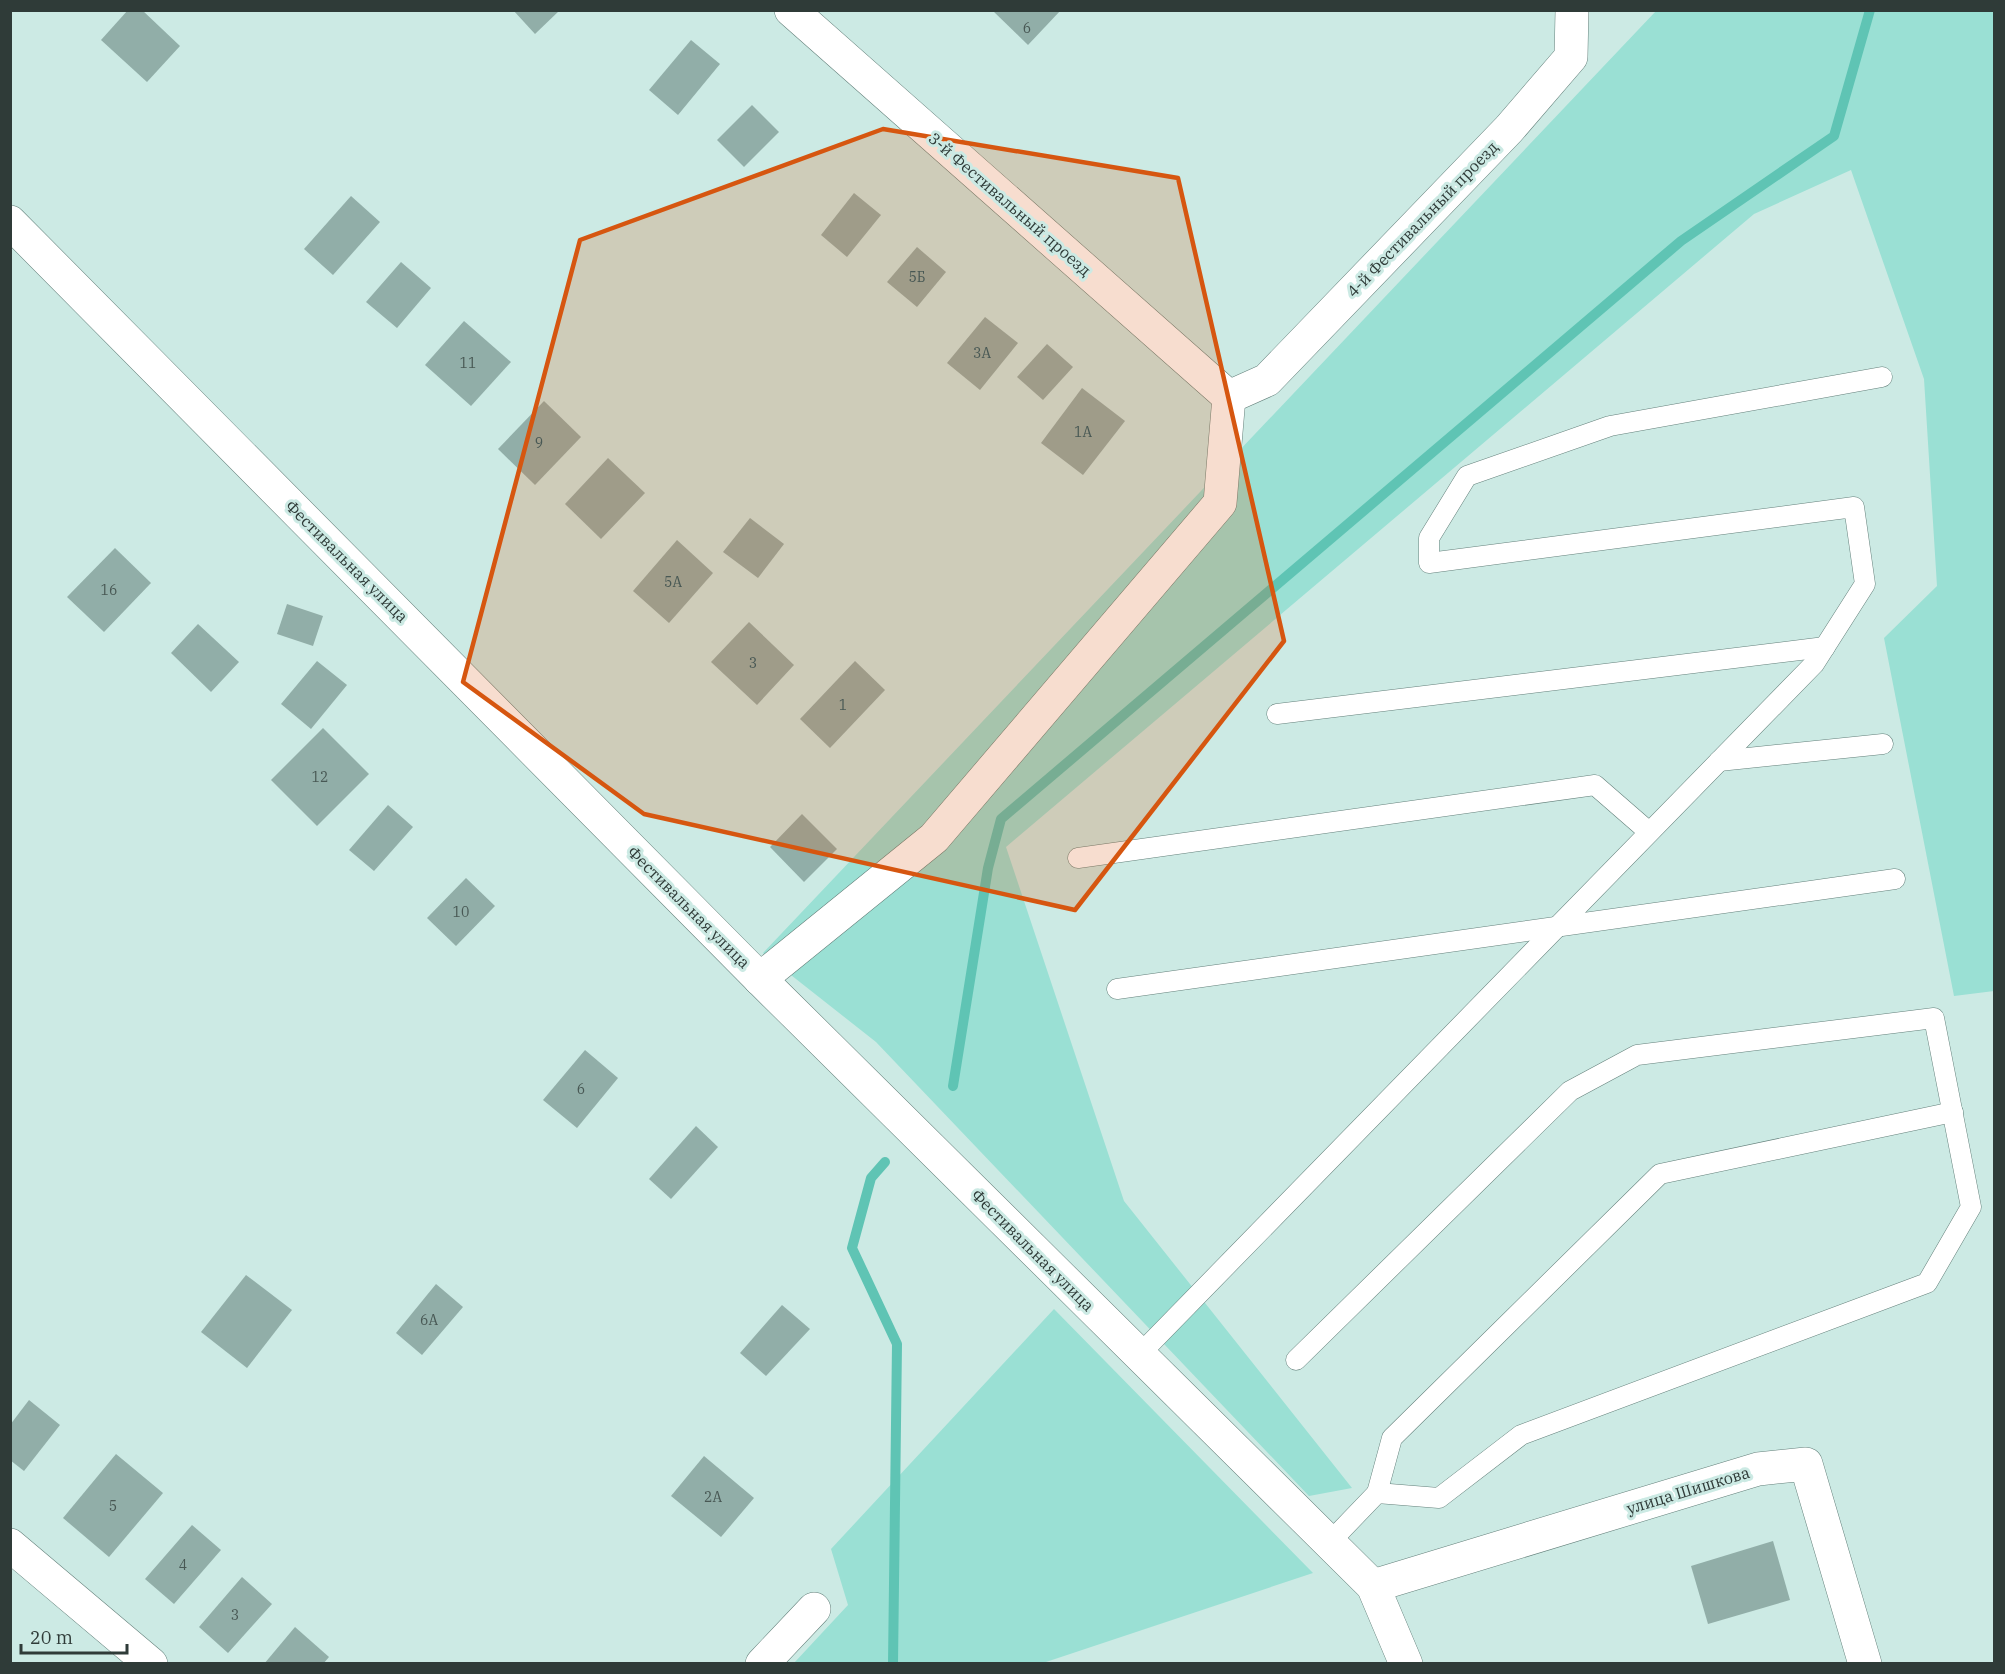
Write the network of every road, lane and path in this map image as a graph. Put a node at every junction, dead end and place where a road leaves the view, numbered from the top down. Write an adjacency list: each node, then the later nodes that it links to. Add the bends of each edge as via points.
1 (791, 10): 5 (street, 3-й Фестивальный проезд)
2 (1572, 10): 5 (street, 4-й Фестивальный проезд, via 1571,57 1509,129 1267,380)
3 (10, 222): 14 (street, Фестивальная улица)
4 (1882, 377): 6 (lane, via 1610,426 1467,476 1429,538 1429,563 1854,507 1865,584)
5 (1229, 397): 14 (street, via 1220,503 934,838)
6 (1825, 647): 7 (lane); 9 (lane, via 1814,664)
7 (1277, 714)
8 (1884, 744): 9 (lane)
9 (1719, 761): 10 (lane)
10 (1649, 832): 11 (lane, via 1595,785); 13 (lane)
11 (1078, 858)
12 (1894, 879): 13 (lane)
13 (1557, 927): 15 (lane); 17 (lane)
14 (760, 979): 17 (street, Фестивальная улица)
15 (1117, 988)
16 (1953, 1112): 18 (lane, via 1934,1018 1637,1055 1570,1091); 19 (lane, via 1660,1174 1392,1438); 19 (lane, via 1971,1207 1927,1283 1521,1435 1439,1498)
17 (1139, 1355): 20 (street, Фестивальная улица)
18 (1296, 1360)
19 (1377, 1493): 20 (lane)
20 (1329, 1544): 22 (street, Фестивальная улица)
21 (10, 1545): 24 (street)
22 (1373, 1586): 26 (street); 27 (street, улица Шишкова, via 1758,1469 1806,1464)
23 (814, 1609): 25 (street)
24 (151, 1664)
25 (762, 1664)
26 (1406, 1664)
27 (1865, 1664)

